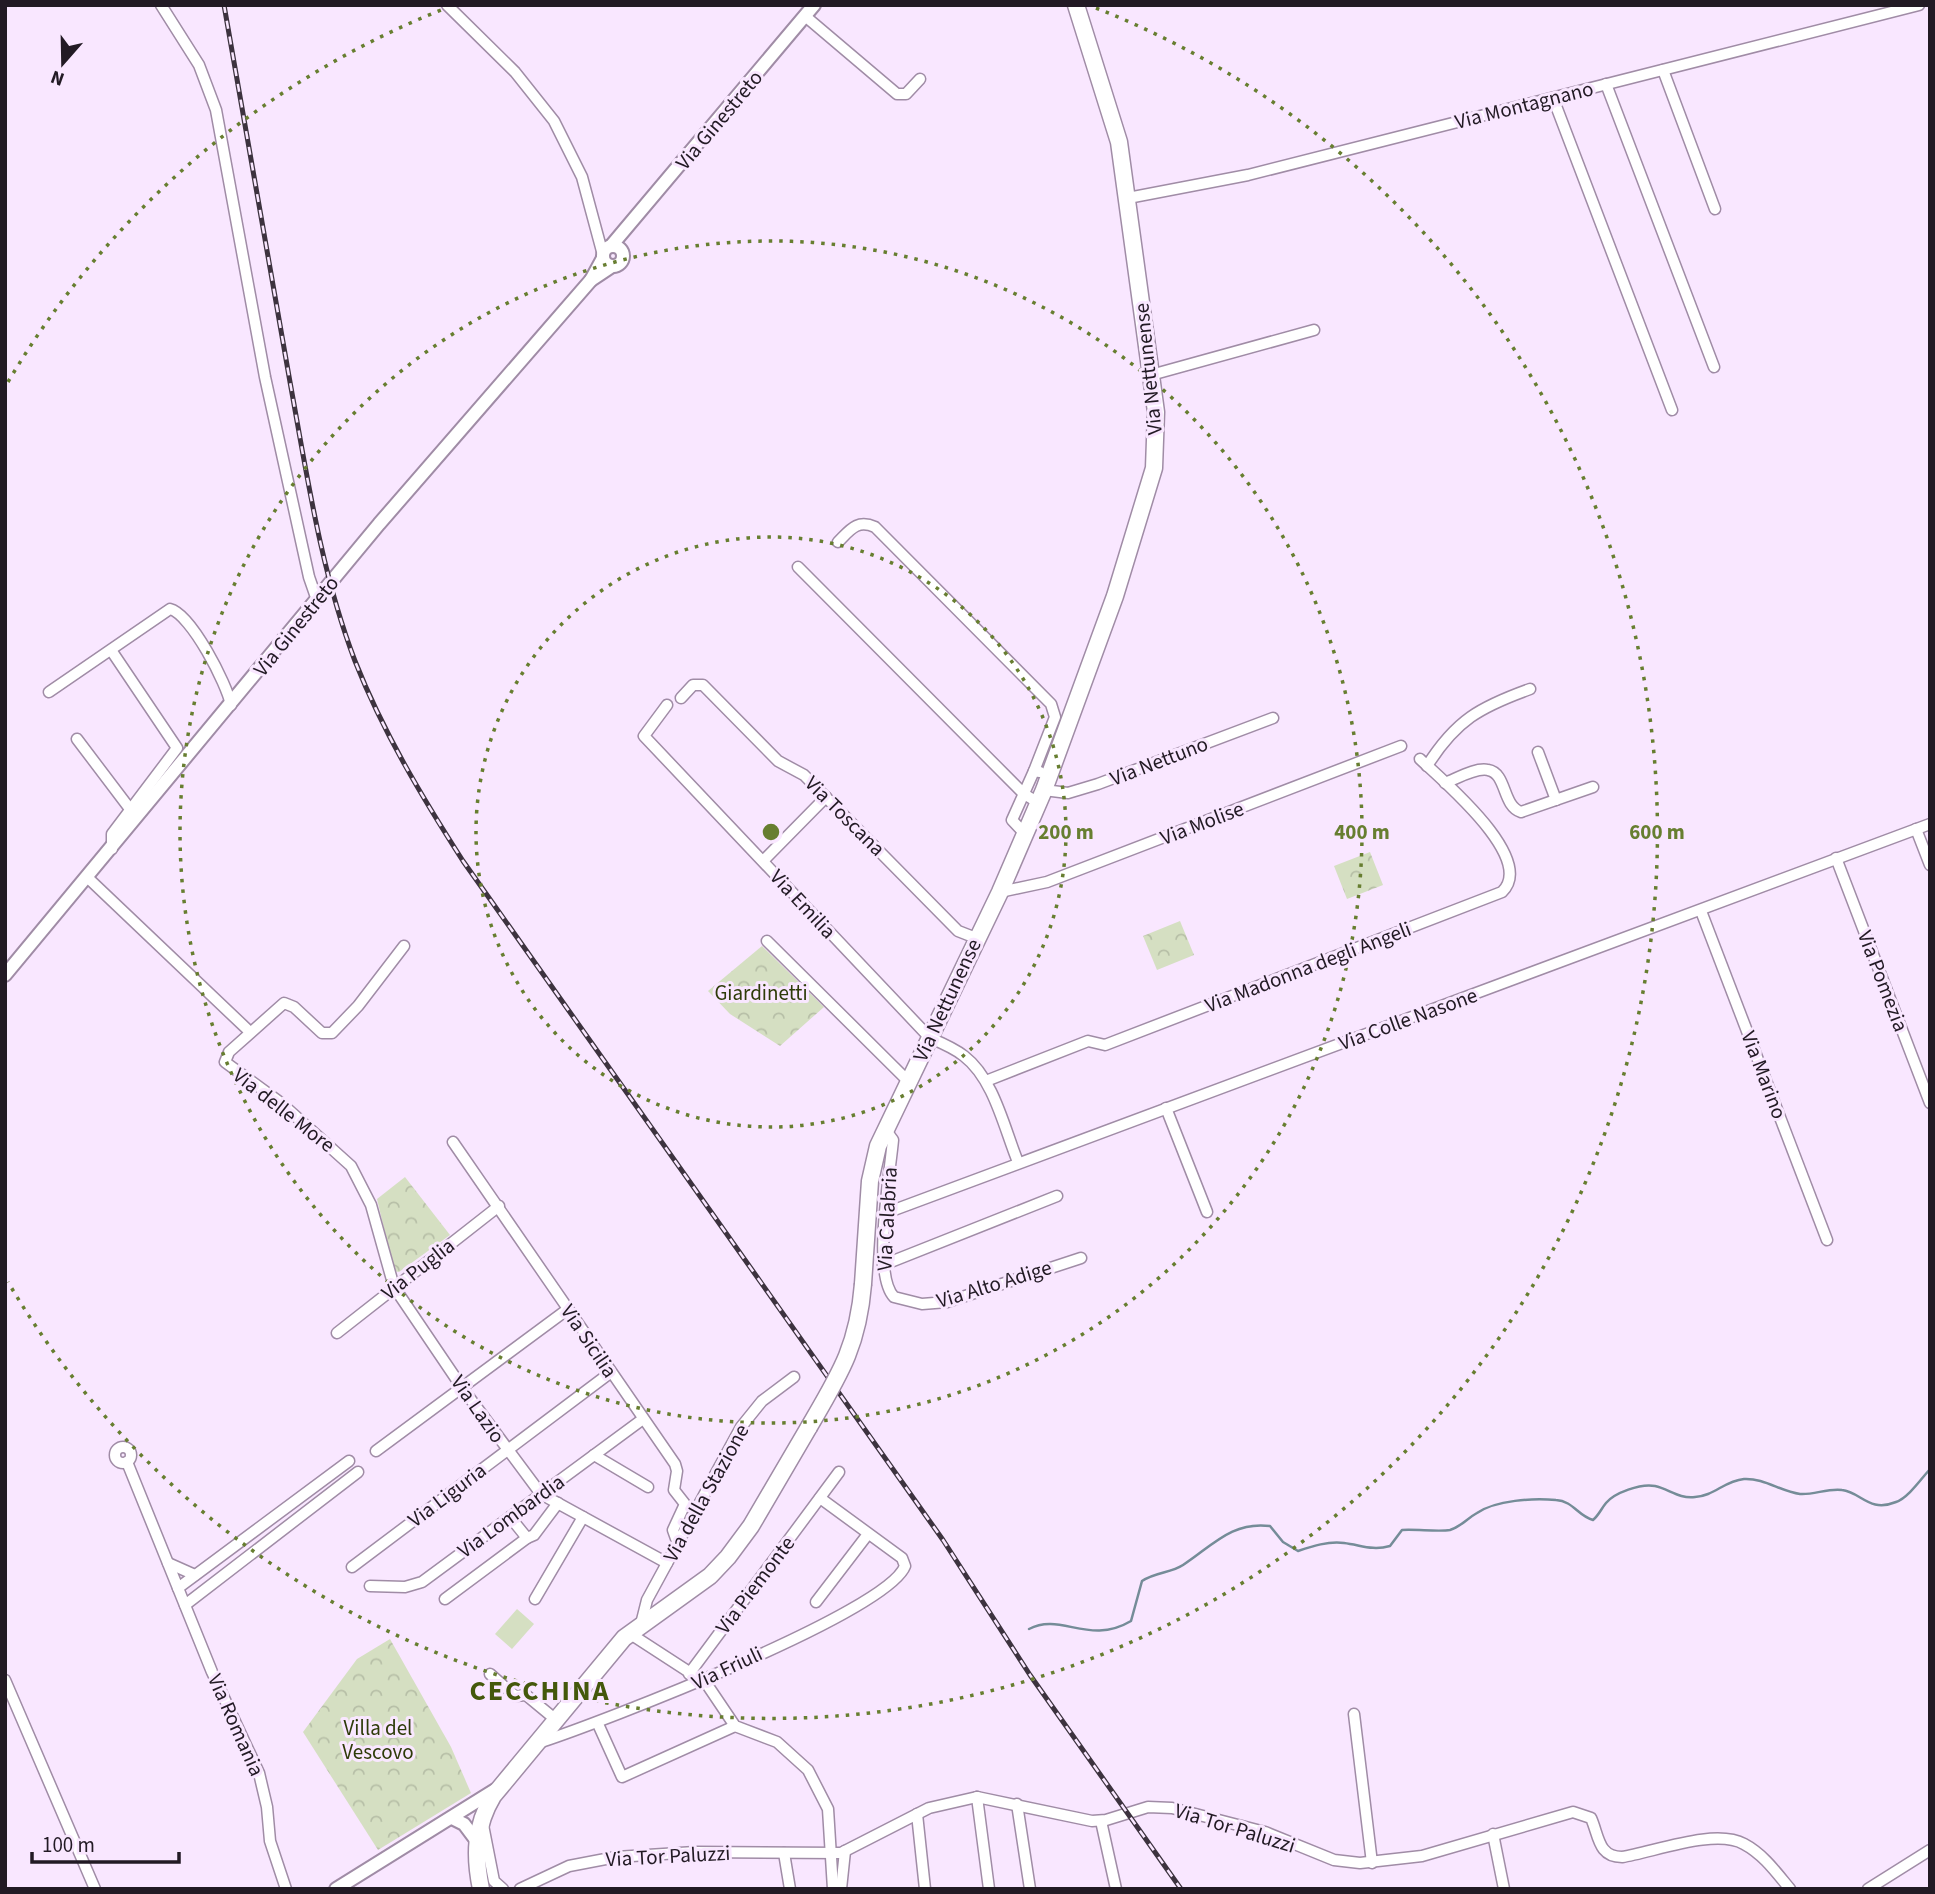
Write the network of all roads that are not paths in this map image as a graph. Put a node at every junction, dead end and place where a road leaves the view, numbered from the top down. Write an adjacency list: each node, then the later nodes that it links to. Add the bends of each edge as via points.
1 (161, 5): 21 (street, via 196,58 214,103 265,377)
2 (447, 5): 14 (street, via 515,72 554,121 582,177)
3 (814, 5): 7 (street, Via Ginestreto)
4 (1076, 5): 12 (main road, Via Nettunense, via 1119,142)
5 (1919, 5): 6 (street, Via Montagnano)
6 (1898, 8): 8 (street, Via Montagnano)
7 (805, 16): 9 (street, via 897,94 906,94); 14 (street, Via Ginestreto)
8 (1663, 70): 10 (street, Via Montagnano); 13 (street)
9 (920, 79)
10 (1606, 84): 11 (street, Via Montagnano); 16 (street)
11 (1553, 98): 12 (street, Via Montagnano, via 1237,177); 18 (street)
12 (1128, 198): 17 (main road, Via Nettunense)
13 (1715, 209)
14 (610, 256): 21 (street, Via Ginestreto)
15 (1314, 330): 17 (street)
16 (1714, 366)
17 (1151, 376): 33 (main road, Via Nettunense, via 1157,439 1149,489)
18 (1672, 410)
19 (838, 542): 32 (street, via 856,524 875,527 1051,704 1055,717)
20 (798, 567): 36 (street)
21 (317, 600): 26 (street, Via Ginestreto)
22 (113, 653): 40 (street, via 177,748)
23 (1530, 689): 34 (street, Via Madonna degli Angeli, via 1468,716 1448,736 1424,763)
24 (49, 692): 26 (street, via 173,609 214,665)
25 (681, 698): 37 (street, Via Toscana, via 693,685 703,685 778,761 801,772)
26 (231, 705): 44 (street, Via Ginestreto)
27 (667, 705): 46 (street, Via Emilia, via 645,736)
28 (1273, 718): 38 (street, Via Nettuno, via 1098,784)
29 (77, 739): 40 (street)
30 (1401, 746): 49 (street, Via Molise, via 1047,883)
31 (1538, 752): 39 (street)
32 (1034, 771): 33 (street); 36 (street)
33 (1051, 773): 38 (main road, Via Nettunense)
34 (1445, 783): 39 (street, via 1488,770 1496,775 1517,811); 58 (street, Via Madonna degli Angeli, via 1482,819 1509,865 1511,880 1498,894 1105,1045 1088,1041)
35 (1592, 787): 39 (street)
36 (1024, 794): 38 (street); 43 (street, via 1012,820)
37 (826, 797): 46 (street); 51 (street, Via Toscana, via 958,931)
38 (1042, 797): 43 (main road, Via Nettunense)
39 (1556, 800)
40 (130, 809): 44 (street, via 111,836)
41 (1930, 824): 42 (street, Via Colle Nasone)
42 (1916, 829): 45 (street, Via Colle Nasone); 47 (street)
43 (1026, 834): 49 (main road, Via Nettunense)
44 (112, 850): 48 (street, Via Ginestreto)
45 (1836, 858): 50 (street, Via Colle Nasone); 59 (street, Via Pomezia)
46 (763, 862): 56 (street, Via Emilia)
47 (1930, 865)
48 (88, 878): 54 (street, Via Ginestreto); 55 (street, Via delle More)
49 (1000, 892): 51 (main road, Via Nettunense)
50 (1702, 911): 60 (street, Via Colle Nasone); 69 (street, Via Marino)
51 (976, 939): 56 (main road, Via Nettunense)
52 (767, 941): 57 (street)
53 (404, 946): 55 (street, Via delle More, via 332,1033 322,1033 287,1003)
54 (5, 975)
55 (250, 1032): 64 (street, Via delle More, via 227,1054 227,1064 273,1096 338,1152)
56 (930, 1038): 57 (main road, Via Nettunense); 58 (street, via 964,1055)
57 (908, 1081): 61 (main road, Via Nettunense)
58 (986, 1082): 63 (street)
59 (1930, 1103)
60 (1166, 1108): 63 (street, Via Colle Nasone); 67 (street)
61 (885, 1129): 68 (street, Via Calabria, via 893,1140); 106 (main road, Via Nettunense, bridge, via 870,1181 859,1324 850,1354 729,1557)
62 (453, 1142): 66 (street, Via Sicilia)
63 (1018, 1162): 68 (street, Via Colle Nasone)
64 (365, 1189): 72 (street, Via Lazio)
65 (1057, 1196): 71 (street)
66 (499, 1206): 72 (street, Via Puglia); 74 (street, Via Sicilia)
67 (1207, 1212)
68 (886, 1213): 71 (street, Via Calabria)
69 (1826, 1240)
70 (1081, 1258): 73 (street, Via Alto Adige, via 947,1302)
71 (883, 1265): 73 (street, Via Calabria, via 887,1290)
72 (394, 1287): 75 (street, Via Puglia); 78 (street, Via Lazio)
73 (906, 1301)
74 (568, 1309): 76 (street, Via Sicilia); 78 (street)
75 (337, 1333)
76 (610, 1373): 79 (street, Via Sicilia); 80 (street, Via Liguria)
77 (794, 1377): 95 (street, Via della Stazione, via 762,1401 741,1427)
78 (463, 1389): 80 (street, Via Lazio); 81 (street)
79 (643, 1419): 82 (street, Via Lombardia); 95 (street, Via Sicilia, via 677,1471 674,1490 685,1504 673,1530)
80 (507, 1450): 88 (street, Via Lazio); 98 (street, Via Liguria)
81 (376, 1451)
82 (594, 1455): 87 (street); 88 (street, Via Lombardia)
83 (349, 1461): 99 (street)
84 (127, 1462): 96 (street, Via Romania)
85 (358, 1472): 105 (street)
86 (839, 1472): 89 (street, Via Piemonte)
87 (648, 1487)
88 (541, 1494): 90 (street, Via Lazio); 91 (street, Via Lombardia)
89 (820, 1498): 93 (street); 107 (street, Via Piemonte)
90 (558, 1503): 92 (street, Via Lazio); 94 (street)
91 (510, 1517): 94 (street); 100 (street, Via Lombardia, via 419,1583)
92 (583, 1517): 97 (street, Via Lazio); 103 (street)
93 (868, 1534): 104 (street); 108 (street, Via Friuli, via 902,1558 905,1566 899,1576 861,1605)
94 (527, 1538): 102 (street)
95 (678, 1544): 97 (street, Via della Stazione)
96 (168, 1563): 99 (street); 101 (street, Via Romania)
97 (667, 1563): 106 (street, Via della Stazione)
98 (352, 1567)
99 (195, 1575): 101 (street)
100 (370, 1586)
101 (178, 1588): 105 (street, Via Romania)
102 (446, 1599)
103 (535, 1600)
104 (816, 1602)
105 (185, 1605): 134 (street, Via Romania, via 259,1773 270,1841)
106 (635, 1629): 110 (street); 114 (main road, Via Nettunense)
107 (697, 1660): 108 (street); 110 (street, Via Piemonte)
108 (714, 1673): 111 (street, Via Friuli)
109 (490, 1674): 114 (street, via 515,1696 526,1695)
110 (689, 1674): 111 (street)
111 (701, 1679): 115 (street, Via Friuli); 116 (street)
112 (5, 1680): 133 (street)
113 (1354, 1714): 131 (street)
114 (555, 1719): 117 (main road, Via Nettunense)
115 (598, 1724): 116 (street, via 622,1776); 117 (street, Via Friuli)
116 (734, 1726): 130 (street, via 777,1742 808,1770 828,1809)
117 (533, 1745): 118 (main road, Via Nettunense)
118 (498, 1788): 122 (street); 123 (main road, Via Nettunense)
119 (978, 1797): 120 (street, Via Tor Paluzzi); 121 (street, Via Tor Paluzzi); 141 (street)
120 (1017, 1804): 124 (street, Via Tor Paluzzi); 142 (street)
121 (917, 1814): 128 (street, Via Tor Paluzzi); 140 (street)
122 (452, 1818): 126 (street); 135 (street)
123 (481, 1819): 126 (main road, Via Nettunense); 132 (street)
124 (1101, 1821): 131 (street, Via Tor Paluzzi, via 1143,1808 1172,1808 1274,1835 1335,1860); 143 (street)
125 (1493, 1834): 131 (street, Via Tor Paluzzi, via 1414,1858); 144 (street); 145 (street, Via Tor Paluzzi, via 1576,1812 1590,1817 1602,1850 1614,1857 1730,1839 1756,1852)
126 (476, 1840): 132 (main road, Via Nettunense)
127 (1930, 1850): 146 (street)
128 (845, 1852): 130 (street, Via Tor Paluzzi); 139 (street)
129 (784, 1853): 130 (street, Via Tor Paluzzi); 136 (street, Via Tor Paluzzi, via 695,1852 602,1859 569,1866); 137 (street)
130 (831, 1854): 138 (street)
131 (1372, 1863)
132 (493, 1886)
133 (96, 1889)
134 (286, 1889)
135 (335, 1889)
136 (520, 1889)
137 (790, 1889)
138 (833, 1889)
139 (841, 1889)
140 (925, 1889)
141 (989, 1889)
142 (1030, 1889)
143 (1116, 1889)
144 (1504, 1889)
145 (1790, 1889)
146 (1868, 1889)

